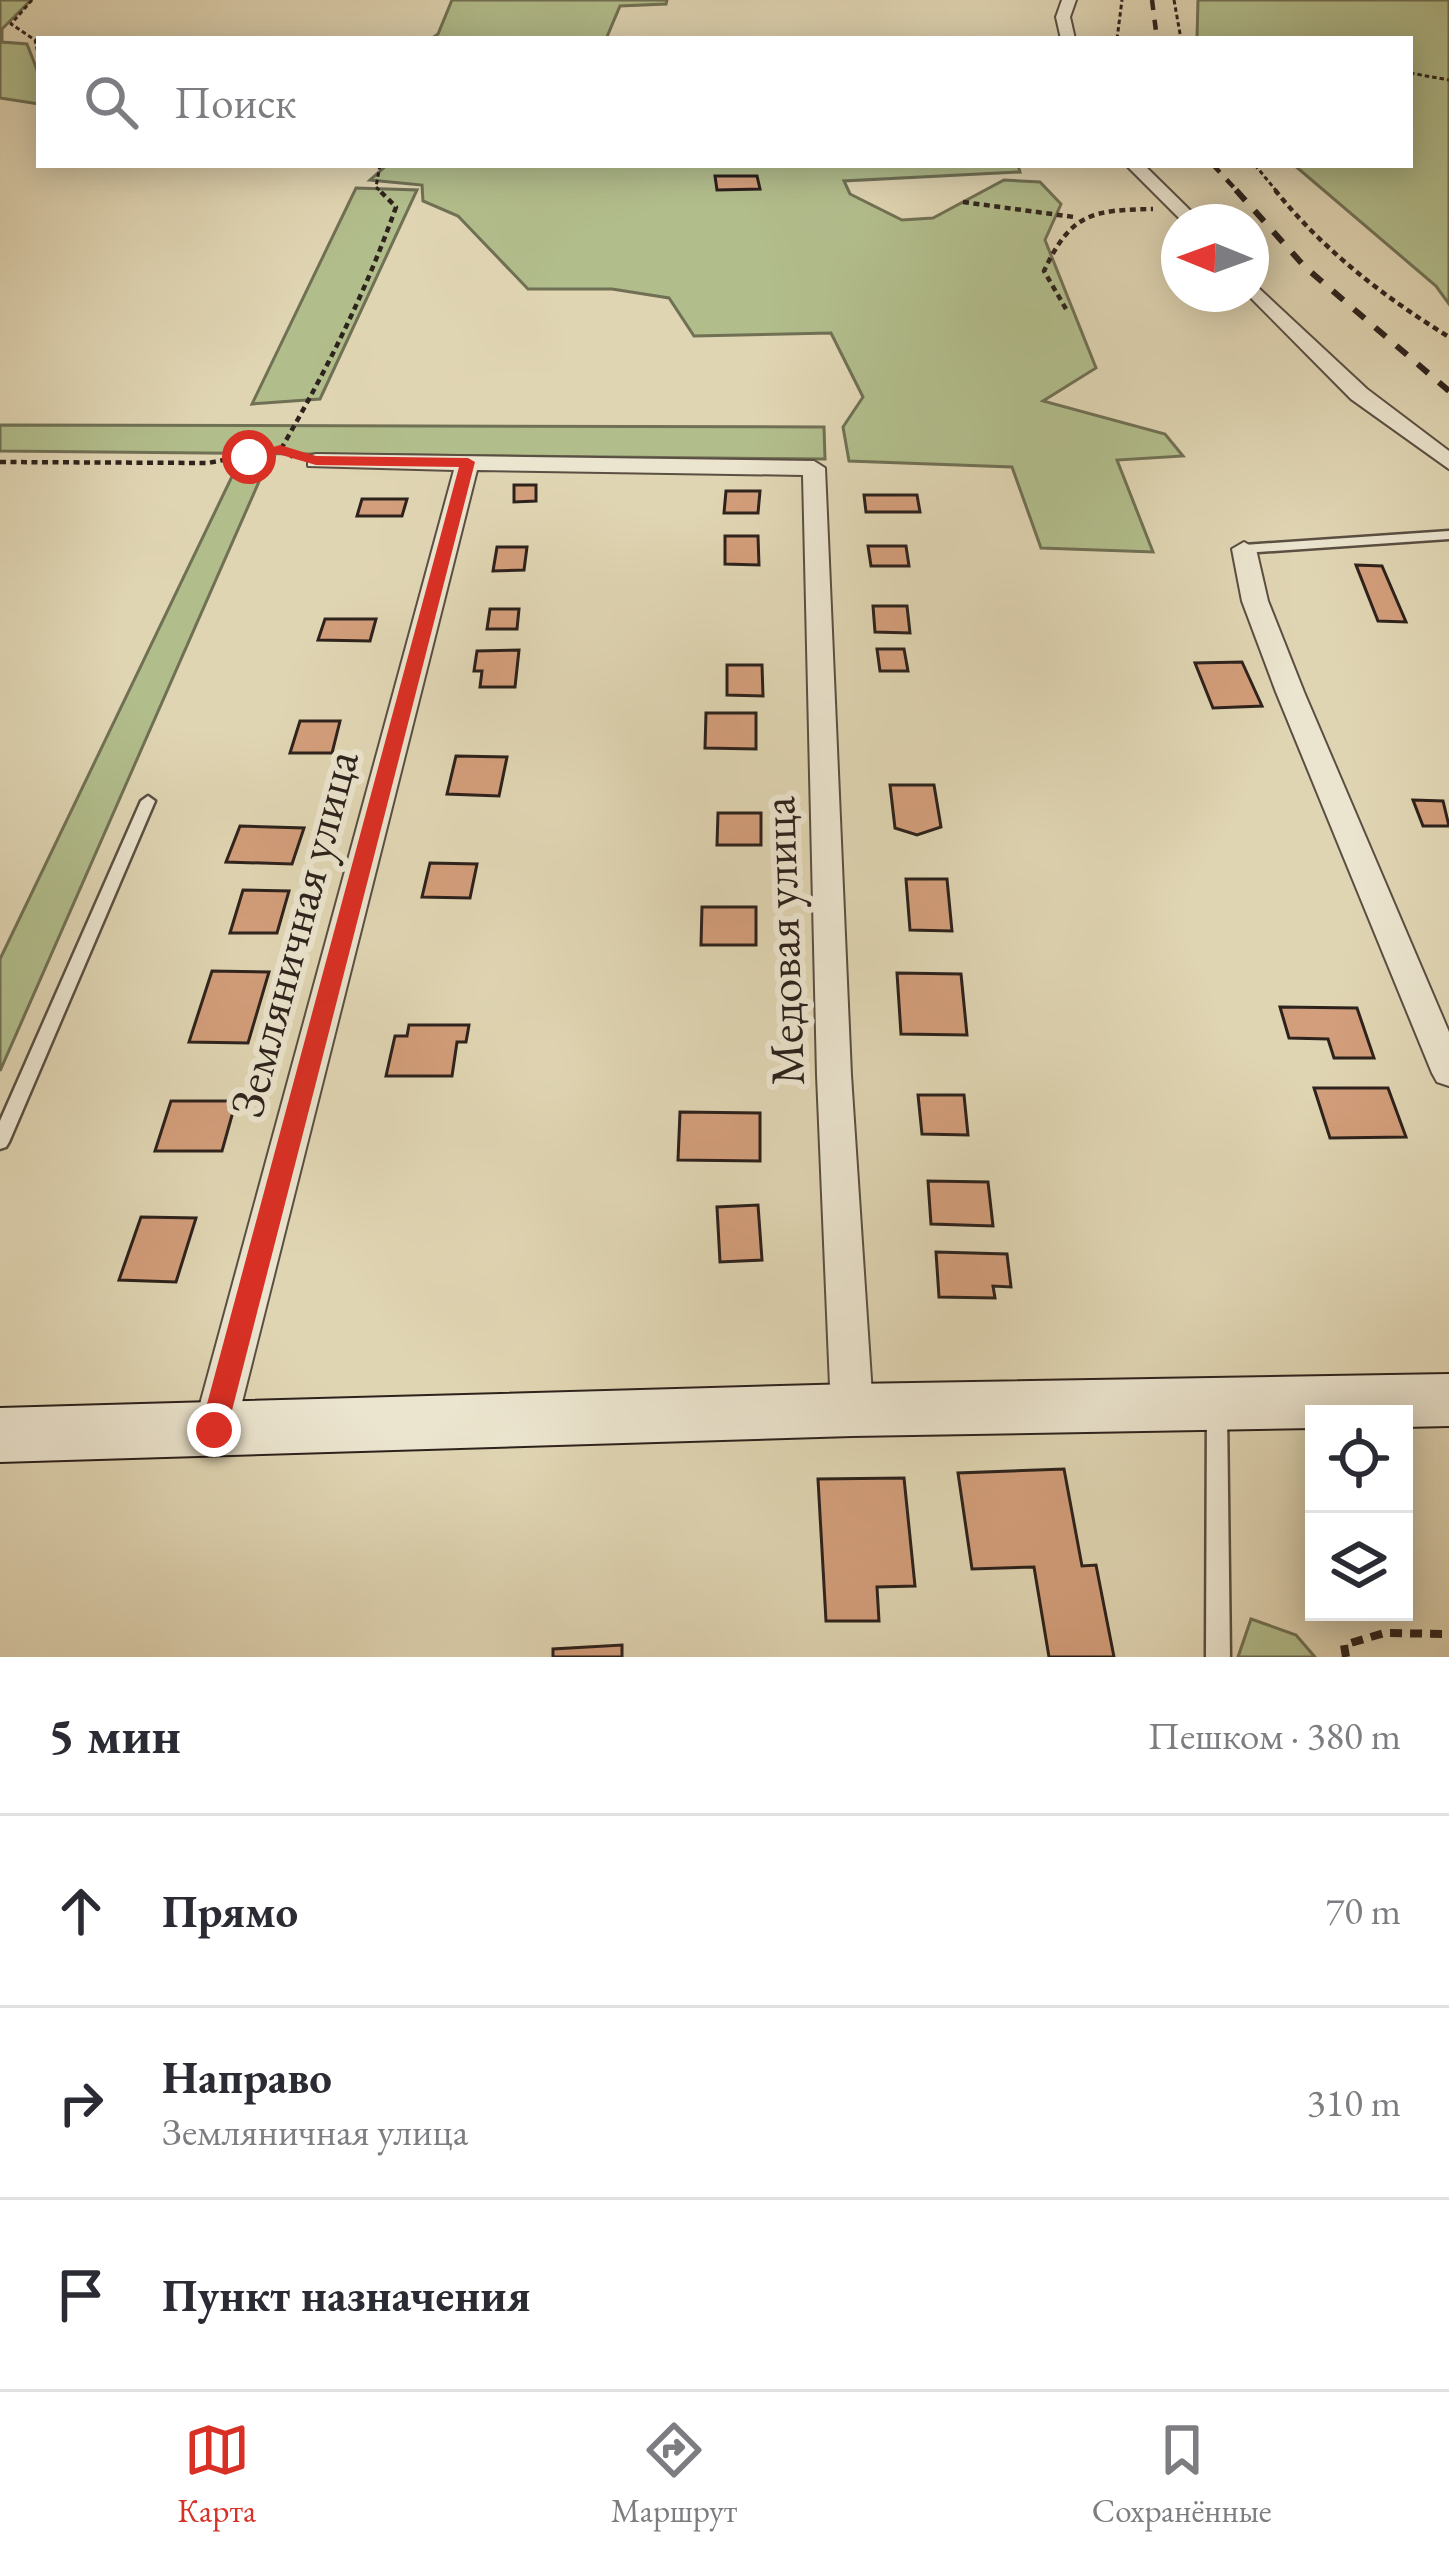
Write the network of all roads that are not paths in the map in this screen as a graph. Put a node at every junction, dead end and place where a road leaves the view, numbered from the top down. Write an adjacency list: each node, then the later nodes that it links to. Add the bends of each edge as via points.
1 (1069, 0): 2 (street)
2 (1067, 36)
3 (1136, 168): 4 (street)
4 (1174, 204)
5 (1269, 305): 8 (street, via 1359,394)
6 (316, 461): 7 (street)
7 (468, 462): 16 (street, Медовая улица, via 814,468); 17 (street, Земляничная улица)
8 (1449, 462)
9 (1449, 535): 10 (lane)
10 (1244, 549): 12 (street, via 1283,674)
11 (148, 802): 13 (lane)
12 (1449, 1073)
13 (0, 1142)
14 (1449, 1400): 15 (street)
15 (1216, 1401): 16 (street); 19 (lane)
16 (852, 1409): 17 (street)
17 (214, 1430): 18 (street)
18 (0, 1436)
19 (1218, 1657)

